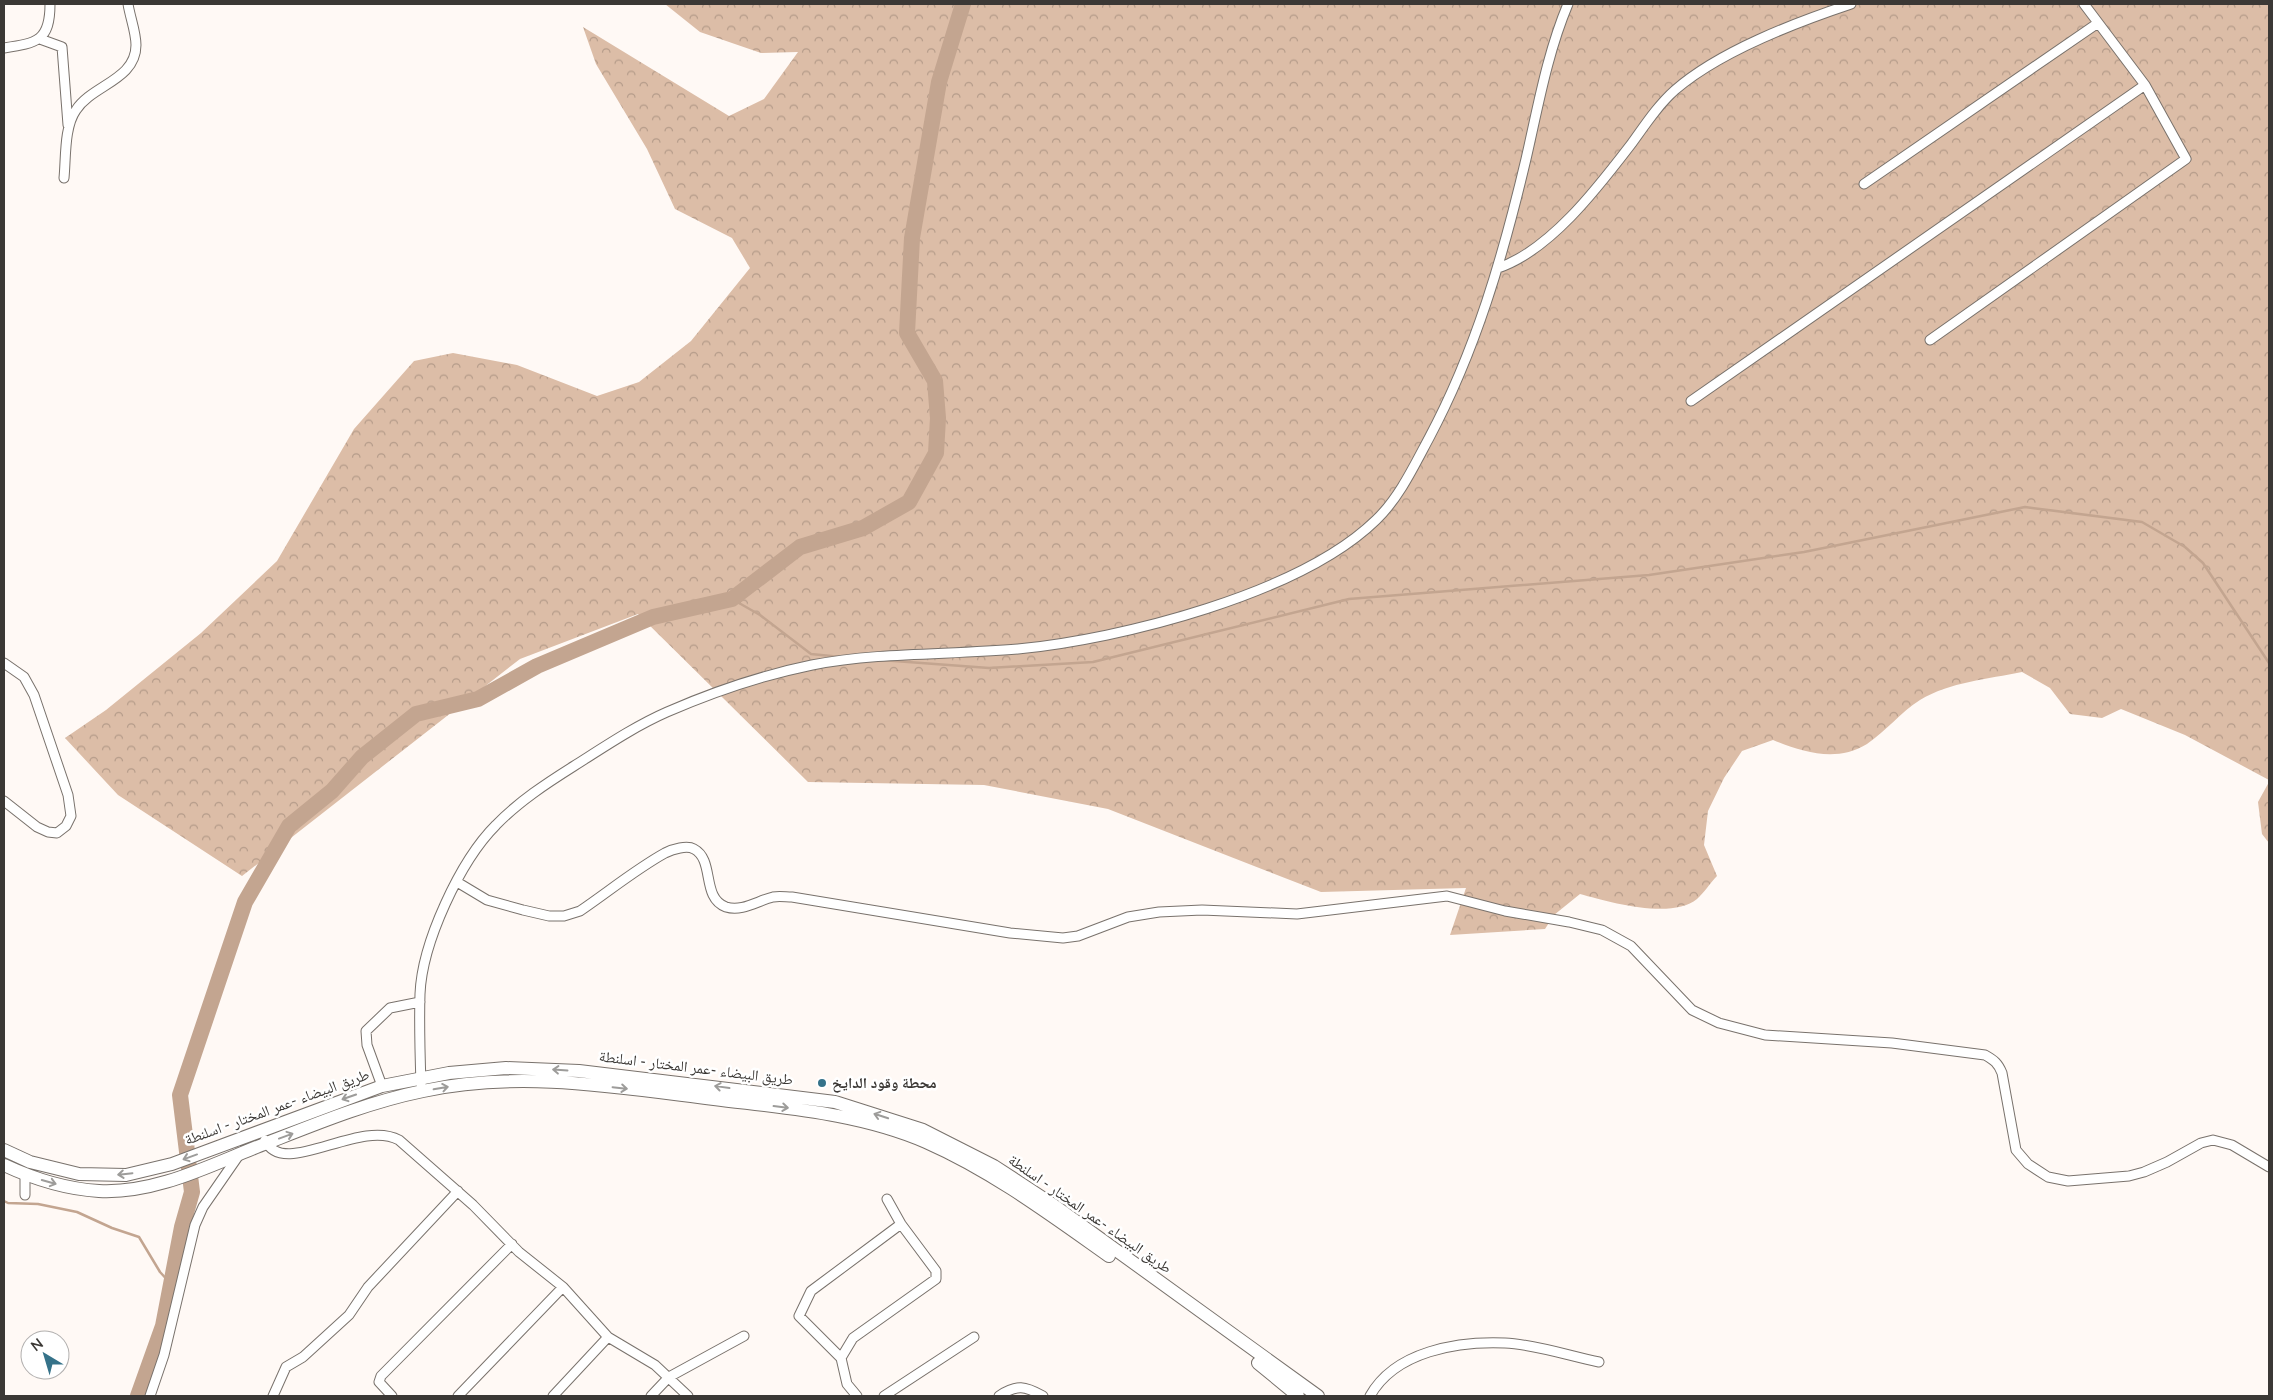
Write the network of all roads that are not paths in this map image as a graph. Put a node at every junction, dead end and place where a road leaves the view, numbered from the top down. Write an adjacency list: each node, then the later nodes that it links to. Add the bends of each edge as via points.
1 (50, 4): 7 (street, via 50,23)
2 (128, 4): 10 (street, via 136,43 133,63 82,102 74,112)
3 (1568, 4): 13 (street, via 1536,105 1527,155)
4 (1850, 4): 13 (street, via 1805,19 1715,62 1674,91 1559,227 1516,262)
5 (2084, 4): 6 (street)
6 (2098, 22): 9 (street); 12 (street)
7 (40, 39): 8 (street, via 32,44); 10 (street, via 62,47)
8 (4, 48)
9 (2145, 85): 14 (street, via 2186,159); 15 (street)
10 (69, 131): 11 (street)
11 (64, 178)
12 (1864, 184)
13 (1498, 268): 18 (street, via 1464,368 1405,483 1377,519 1344,546 1311,566 1205,608 1128,632 1019,649 872,656 810,666 730,688 664,713 564,772 497,824 479,844)
14 (1930, 340)
15 (1691, 401)
16 (4, 663): 17 (street, via 24,677 34,695 68,795 70,816 66,826 58,832 48,832 36,827)
17 (4, 802)
18 (457, 882): 19 (street, via 426,956); 27 (street, via 486,900 549,916 564,916 580,911 666,852 685,847 700,854 713,894 723,906 736,909 775,897 792,897 1062,938 1078,936 1128,917 1159,912 1202,910 1297,914 1447,896 1602,930 1630,946 1692,1010 1719,1023 1765,1035 1892,1043 1992,1058 2002,1073 2016,1150 2028,1164 2048,1177 2068,1180 2129,1176 2167,1162 2200,1142 2213,1140 2232,1146)
19 (420, 1002): 20 (street); 21 (street, via 390,1008 366,1031 367,1045)
20 (421, 1078): 21 (main road, طريق البيضاء -عمر المختار - اسلنطة); 22 (street); 53 (main road, طريق البيضاء -عمر المختار - اسلنطة, one-way to 20, via 994,1166 892,1120 835,1102 579,1071 506,1068)
21 (382, 1086): 23 (main road, طريق البيضاء -عمر المختار - اسلنطة, one-way to 23)
22 (422, 1091): 23 (main road, طريق البيضاء -عمر المختار - اسلنطة, one-way to 22); 52 (main road, طريق البيضاء -عمر المختار - اسلنطة, one-way to 52, via 494,1081 585,1084 834,1115 923,1141 996,1179 1052,1216 1262,1366)
23 (264, 1137): 24 (main road, طريق البيضاء -عمر المختار - اسلنطة, one-way to 24, via 126,1175 79,1174 30,1162); 25 (main road, طريق البيضاء -عمر المختار - اسلنطة); 29 (street, via 279,1154 290,1156 364,1135 390,1135)
24 (4, 1150)
25 (239, 1154): 28 (main road, طريق البيضاء -عمر المختار - اسلنطة, one-way to 25, via 60,1185 100,1191 124,1190 175,1179); 41 (street, via 202,1207 194,1225 164,1355)
26 (4, 1165): 28 (main road, طريق البيضاء -عمر المختار - اسلنطة)
27 (2269, 1167)
28 (25, 1175): 30 (street)
29 (458, 1191): 33 (street); 42 (street, via 368,1287 349,1315 303,1357 286,1367)
30 (25, 1196)
31 (887, 1199): 32 (street)
32 (901, 1224): 38 (street, via 936,1271 936,1279 853,1338); 38 (street, via 811,1291 799,1316)
33 (512, 1244): 34 (street); 43 (street, via 381,1376 381,1386)
34 (564, 1287): 36 (street); 44 (street)
35 (744, 1336): 40 (street)
36 (608, 1337): 40 (street, via 655,1364); 45 (street)
37 (974, 1337): 49 (street)
38 (841, 1358): 48 (street, via 847,1384)
39 (1599, 1362): 54 (street, via 1507,1343 1466,1344 1407,1361 1386,1375)
40 (670, 1377): 46 (street); 47 (street)
41 (150, 1396)
42 (273, 1396)
43 (392, 1396)
44 (458, 1396)
45 (553, 1396)
46 (651, 1396)
47 (688, 1396)
48 (857, 1396)
49 (884, 1396)
50 (999, 1396): 51 (street, via 1010,1388 1018,1387)
51 (1043, 1396)
52 (1298, 1396)
53 (1318, 1396)
54 (1370, 1396)

